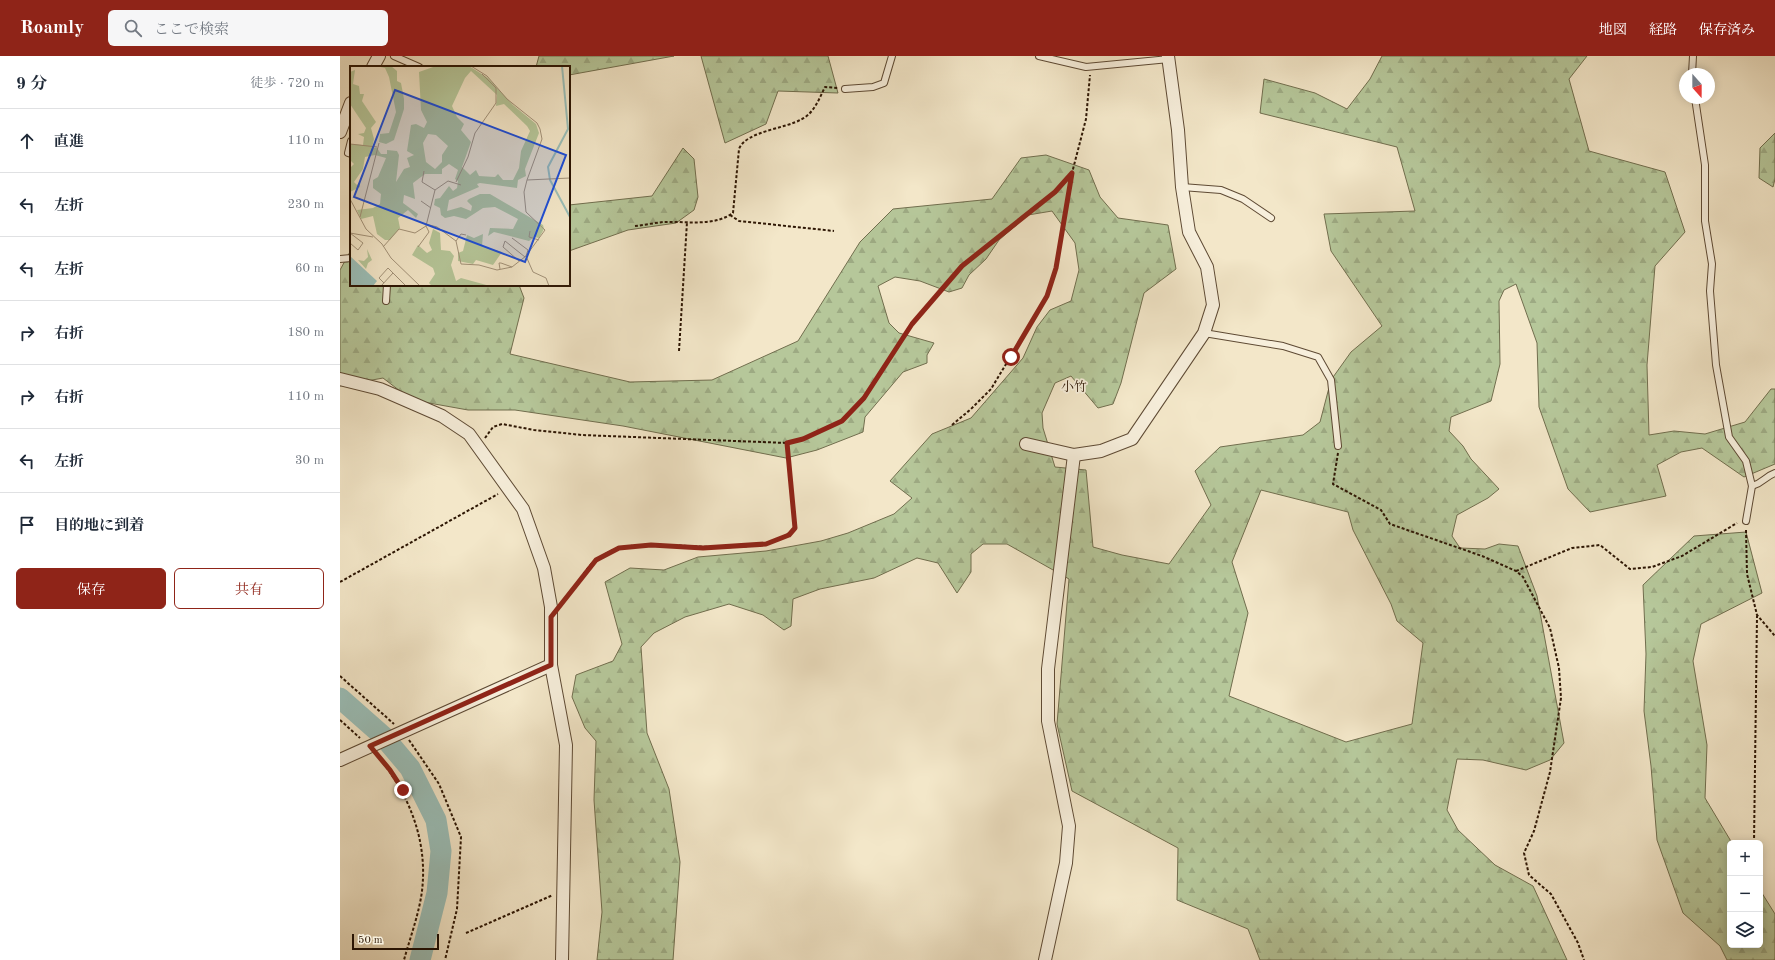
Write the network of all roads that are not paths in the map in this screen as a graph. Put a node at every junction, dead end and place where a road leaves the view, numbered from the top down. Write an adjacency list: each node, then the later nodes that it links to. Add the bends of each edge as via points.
1 (379, 56): 7 (street)
2 (394, 56): 8 (lane)
3 (892, 56): 10 (lane, via 884,83 873,87)
4 (1039, 56): 6 (lane, via 1090,66)
5 (1693, 56): 9 (lane)
6 (1168, 58): 16 (street, via 1178,130)
7 (374, 66)
8 (417, 66)
9 (1692, 68)
10 (845, 89)
11 (1696, 104): 28 (lane, via 1704,165 1705,221 1712,264 1710,291 1716,365 1729,437 1746,461)
12 (348, 106): 13 (street)
13 (340, 132)
14 (350, 145): 15 (lane)
15 (350, 154)
16 (1182, 187): 17 (lane, via 1221,190 1244,199); 22 (street, via 1189,232 1207,267 1213,305)
17 (1271, 218)
18 (350, 258): 19 (lane)
19 (340, 259)
20 (387, 286): 21 (lane)
21 (386, 301)
22 (1204, 333): 25 (lane, via 1283,346 1318,357 1331,380); 26 (street, via 1132,439 1101,451)
23 (340, 379): 30 (street, via 380,389 442,416 469,434 478,446 523,509 544,568 551,617)
24 (1026, 444): 26 (street)
25 (1338, 446)
26 (1074, 455): 33 (street, via 1048,669 1048,720 1068,834 1066,863)
27 (1775, 473): 28 (lane, via 1767,476 1762,483)
28 (1752, 486): 29 (lane)
29 (1746, 521)
30 (551, 665): 31 (street); 32 (street, via 566,744)
31 (340, 760)
32 (562, 960)
33 (1045, 960)

